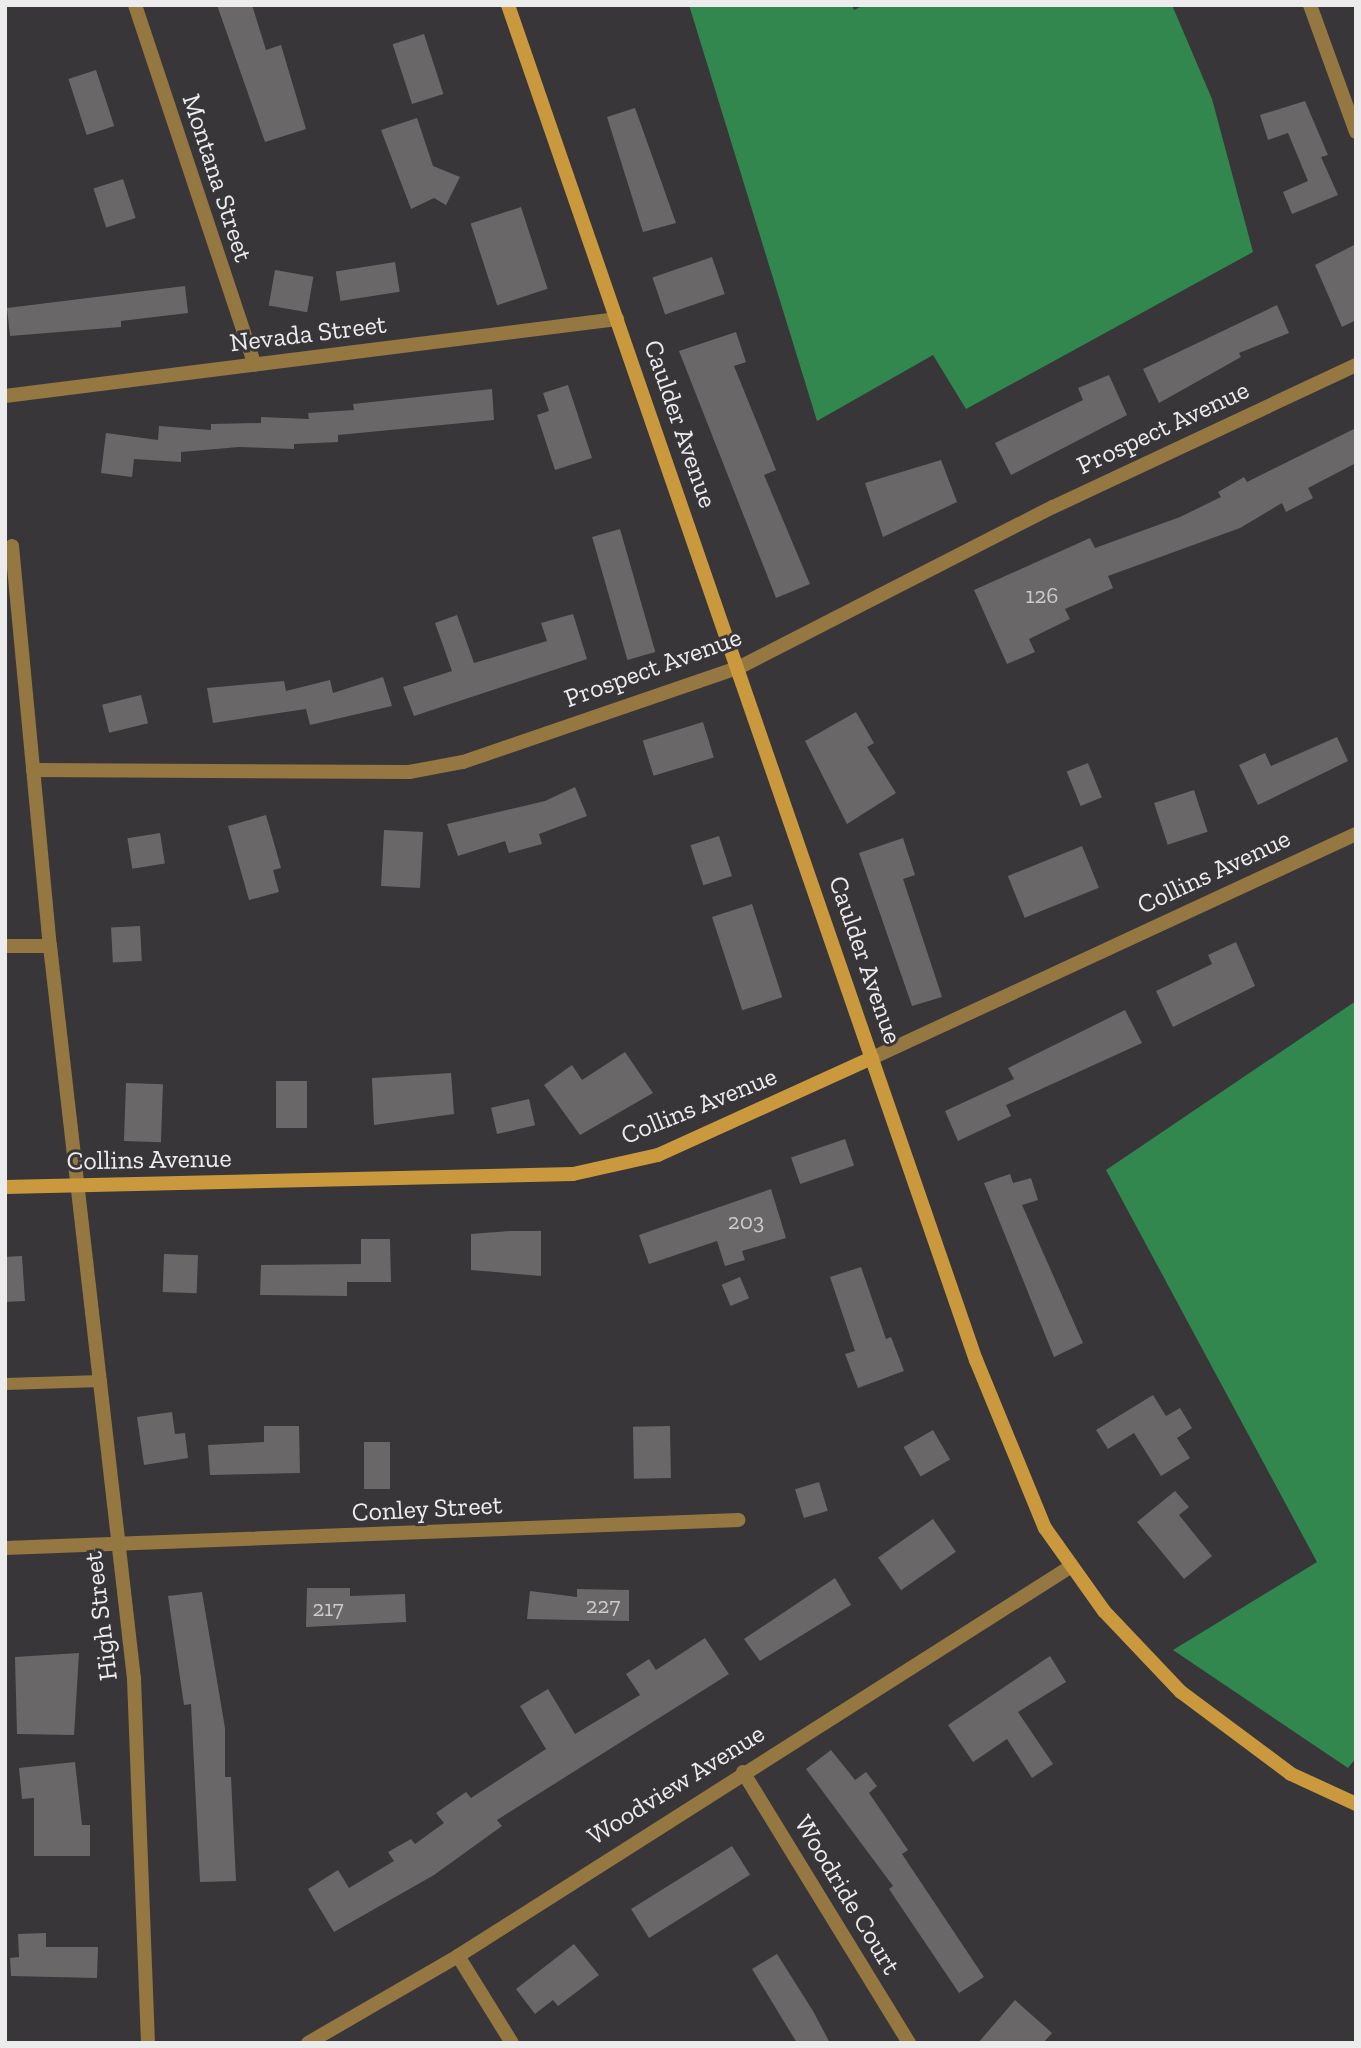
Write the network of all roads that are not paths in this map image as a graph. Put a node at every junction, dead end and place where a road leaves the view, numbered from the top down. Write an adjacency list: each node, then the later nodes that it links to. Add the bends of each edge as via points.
1 (135, 5): 7 (street, Montana Street)
2 (509, 5): 5 (street, Caulder Avenue)
3 (1310, 5): 4 (street)
4 (1356, 132)
5 (617, 319): 7 (street, Nevada Street); 11 (street, Caulder Avenue)
6 (1356, 365): 11 (street, Prospect Avenue, via 1053,507)
7 (255, 366): 8 (street, Nevada Street)
8 (5, 396)
9 (12, 546): 10 (street, High Street)
10 (10, 607): 12 (street, High Street)
11 (738, 668): 12 (street, Prospect Avenue, via 436,768); 16 (street, Caulder Avenue)
12 (33, 770): 15 (street, High Street)
13 (1356, 834): 16 (street, Collins Avenue)
14 (5, 946): 15 (street)
15 (50, 946): 17 (street, High Street)
16 (872, 1058): 17 (street, Collins Avenue, via 658,1155 573,1174); 24 (street, Caulder Avenue, via 1007,1445 1045,1528)
17 (80, 1186): 18 (street, Collins Avenue); 19 (street, High Street)
18 (5, 1187)
19 (101, 1381): 20 (lane); 22 (street, High Street)
20 (5, 1384)
21 (738, 1520): 22 (street, Conley Street)
22 (117, 1544): 23 (street, Conley Street); 28 (street, High Street, via 135,1706)
23 (5, 1548)
24 (1070, 1567): 25 (street, Woodview Avenue); 26 (street, Caulder Avenue, via 1141,1653 1181,1692 1291,1774)
25 (743, 1772): 27 (street, Woodview Avenue); 31 (street, Woodride Court)
26 (1356, 1804)
27 (458, 1956): 29 (street, Woodview Avenue); 30 (street)
28 (148, 2043)
29 (308, 2043)
30 (513, 2043)
31 (909, 2043)

